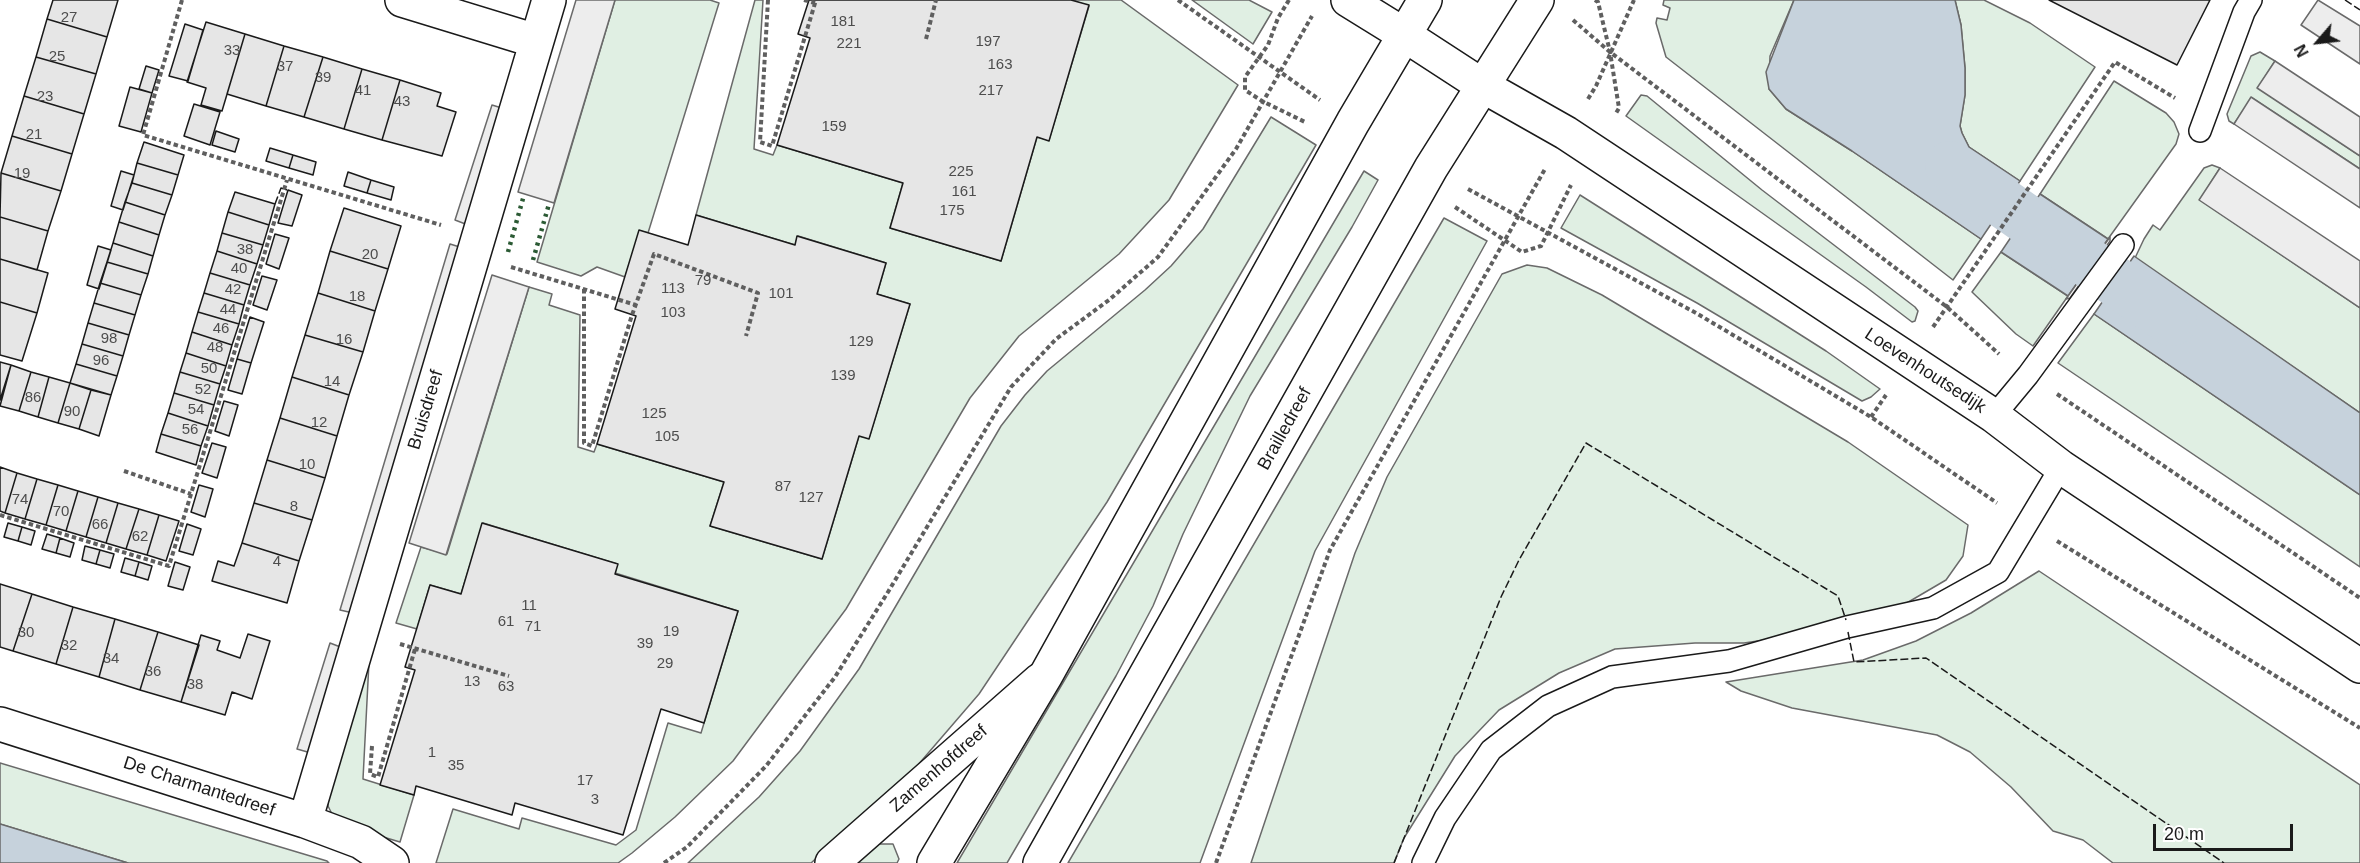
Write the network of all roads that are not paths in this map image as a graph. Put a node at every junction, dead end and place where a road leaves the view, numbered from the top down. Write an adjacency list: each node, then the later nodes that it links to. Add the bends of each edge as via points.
1 (402, 0): 8 (street)
2 (549, 0): 8 (street, Bruisdreef)
3 (1348, 0): 7 (street, Loevenhoutsedijk)
4 (1425, 0): 7 (street)
5 (1537, 0): 9 (street, Brailledreef)
6 (2251, 0): 10 (lane)
7 (1403, 34): 9 (street, Loevenhoutsedijk); 15 (street)
8 (536, 41): 17 (street, Bruisdreef)
9 (1483, 86): 12 (street, Loevenhoutsedijk, via 1566,133); 21 (street, Brailledreef, via 1431,168)
10 (2203, 124)
11 (2123, 245): 12 (lane)
12 (1994, 416): 13 (street, Loevenhoutsedijk)
13 (2061, 467): 14 (street, Loevenhoutsedijk); 22 (lane, via 1998,572 1933,608 1847,627 1729,661 1612,677 1548,706 1491,750 1445,818)
14 (2360, 666)
15 (1046, 675): 19 (street, Zamenhofdreef); 20 (street)
16 (0, 724): 17 (street, De Charmantedreef)
17 (305, 821): 18 (street, De Charmantedreef, via 361,842)
18 (392, 863)
19 (832, 863)
20 (934, 863)
21 (1040, 863)
22 (1423, 863)

